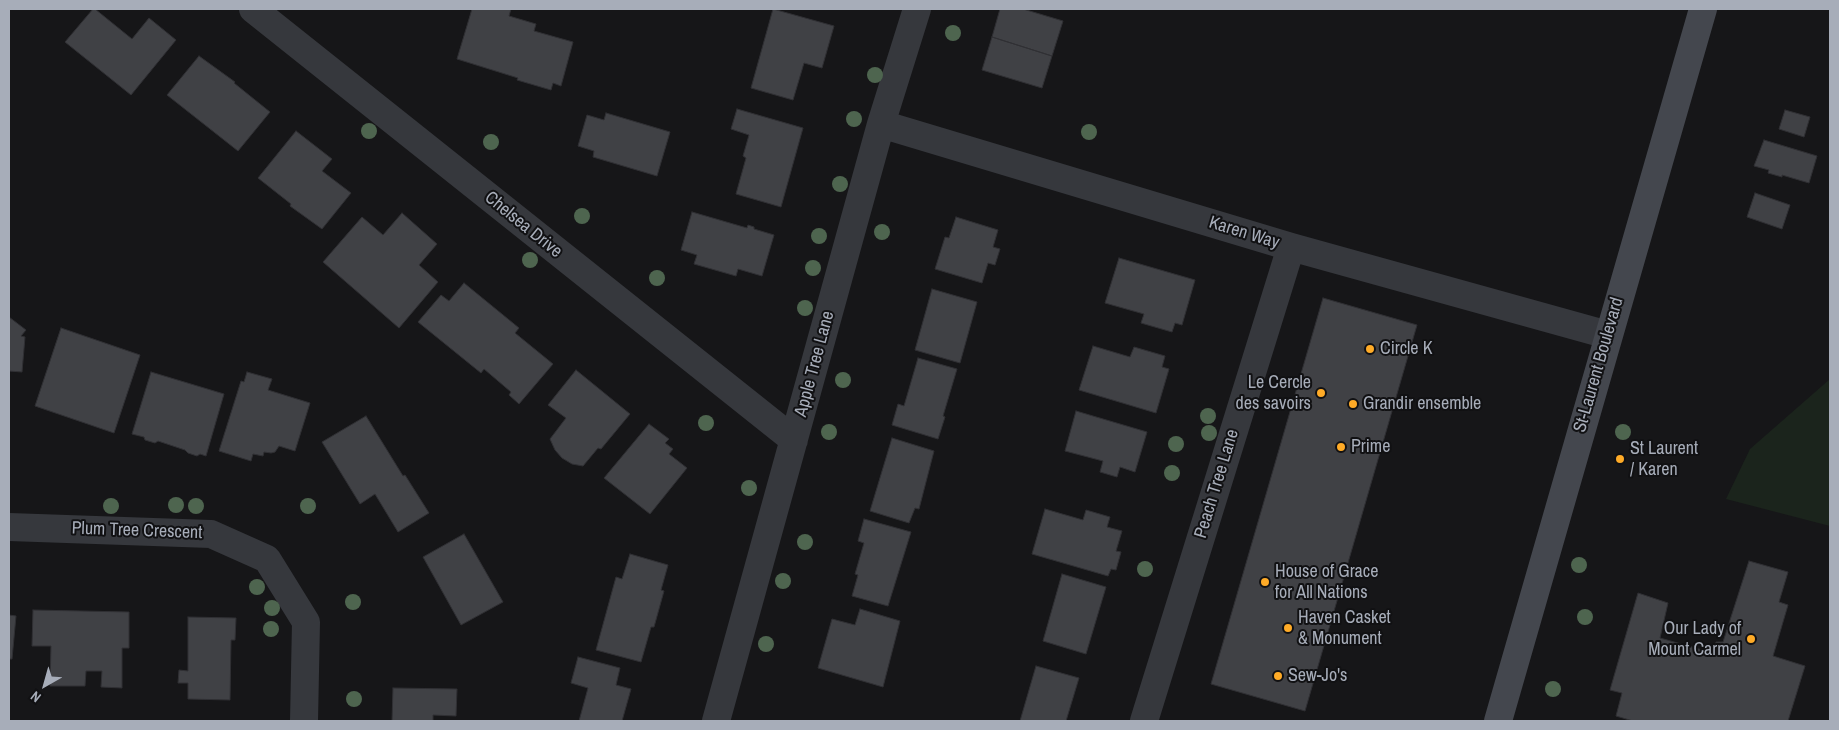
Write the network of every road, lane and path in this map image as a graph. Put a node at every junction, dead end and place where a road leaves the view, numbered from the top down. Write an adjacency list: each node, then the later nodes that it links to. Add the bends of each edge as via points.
1 (253, 9): 7 (street, Chelsea Drive)
2 (917, 9): 4 (street, Apple Tree Lane)
3 (1703, 9): 6 (main road, St-Laurent Boulevard)
4 (882, 124): 5 (street, Karen Way); 7 (street, Apple Tree Lane)
5 (1291, 247): 6 (street, Karen Way); 11 (street, Peach Tree Lane)
6 (1608, 335): 12 (main road, St-Laurent Boulevard)
7 (794, 440): 10 (street, Apple Tree Lane)
8 (9, 527): 9 (street, Plum Tree Crescent, via 211,534 267,559 306,622)
9 (304, 721)
10 (716, 721)
11 (1144, 721)
12 (1498, 721)

